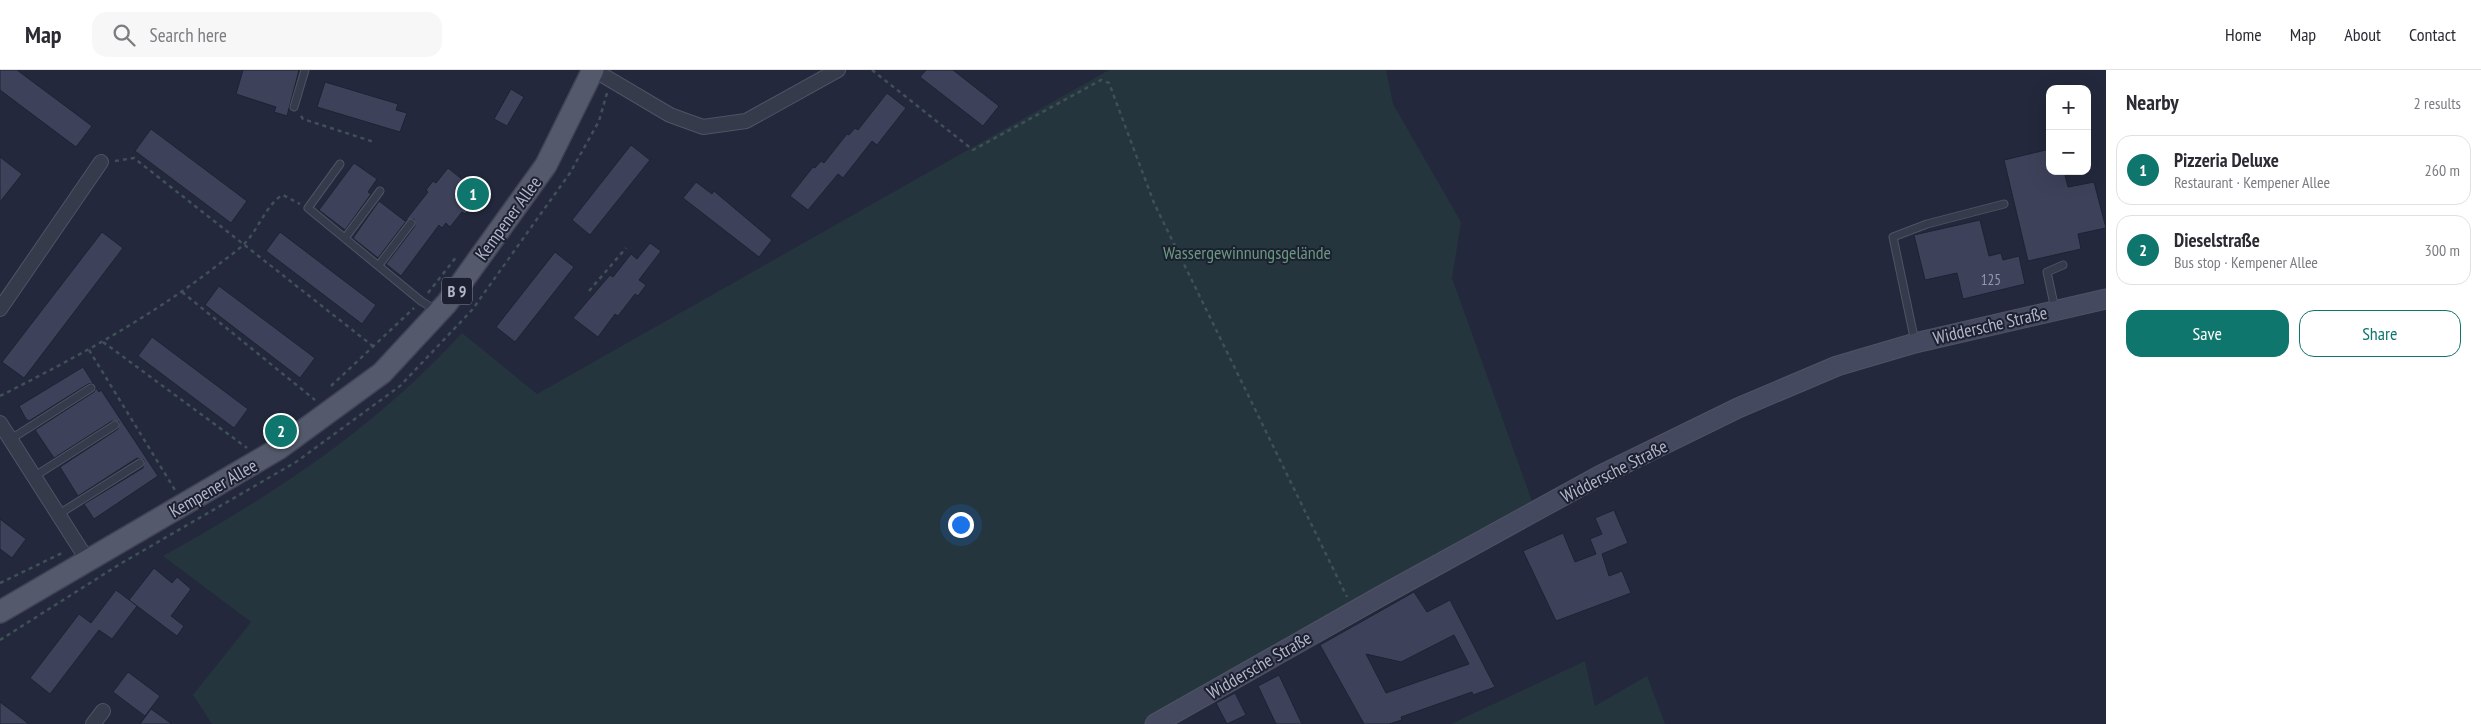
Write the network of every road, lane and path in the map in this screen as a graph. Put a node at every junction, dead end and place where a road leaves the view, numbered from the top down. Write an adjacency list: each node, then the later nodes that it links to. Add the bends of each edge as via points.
1 (305, 70): 5 (lane)
2 (594, 70): 3 (street, via 670,115 703,127 746,121); 22 (main road, Kempener Allee / B 9, via 546,165)
3 (838, 70)
4 (872, 70): 43 (path, via 974,150 1101,80 1109,83 1154,203)
5 (294, 107): 6 (path, via 303,119)
6 (374, 142)
7 (101, 162): 14 (path, via 134,158); 23 (street)
8 (340, 164): 11 (lane)
9 (380, 191): 13 (lane)
10 (2004, 204): 26 (lane, via 1927,224 1893,237)
11 (308, 208): 13 (lane); 14 (path, via 283,195 275,198)
12 (411, 223): 17 (lane)
13 (345, 238): 17 (lane)
14 (245, 244): 19 (path); 27 (path)
15 (626, 248): 20 (path)
16 (458, 254): 22 (path)
17 (379, 264): 22 (lane)
18 (2063, 265): 24 (lane, via 2047,272)
19 (182, 292): 25 (path); 32 (path, via 315,400)
20 (589, 292)
21 (2106, 300): 24 (street, Widdersche Straße)
22 (430, 307): 27 (path); 39 (main road, Kempener Allee / B 9, via 382,372 278,449)
23 (0, 309)
24 (2055, 310): 26 (street, Widdersche Straße)
25 (103, 342): 28 (path); 36 (path, via 248,449)
26 (1915, 342): 43 (street, Widdersche Straße, via 1837,366 1738,408 1602,475)
27 (374, 347): 29 (path)
28 (89, 350): 31 (path); 39 (path)
29 (330, 387)
30 (92, 388): 35 (lane)
31 (0, 396)
32 (308, 406)
33 (0, 423): 35 (street)
34 (115, 425): 38 (lane)
35 (11, 439): 38 (street)
36 (240, 454)
37 (140, 463): 40 (lane)
38 (35, 476): 40 (street)
39 (184, 504): 41 (main road, Kempener Allee / B 9)
40 (59, 514): 41 (street)
41 (83, 553): 42 (path); 44 (main road, Kempener Allee / B 9)
42 (0, 583)
43 (1354, 611): 47 (street, Widdersche Straße)
44 (0, 612)
45 (103, 711): 46 (street)
46 (92, 724)
47 (1155, 724)

